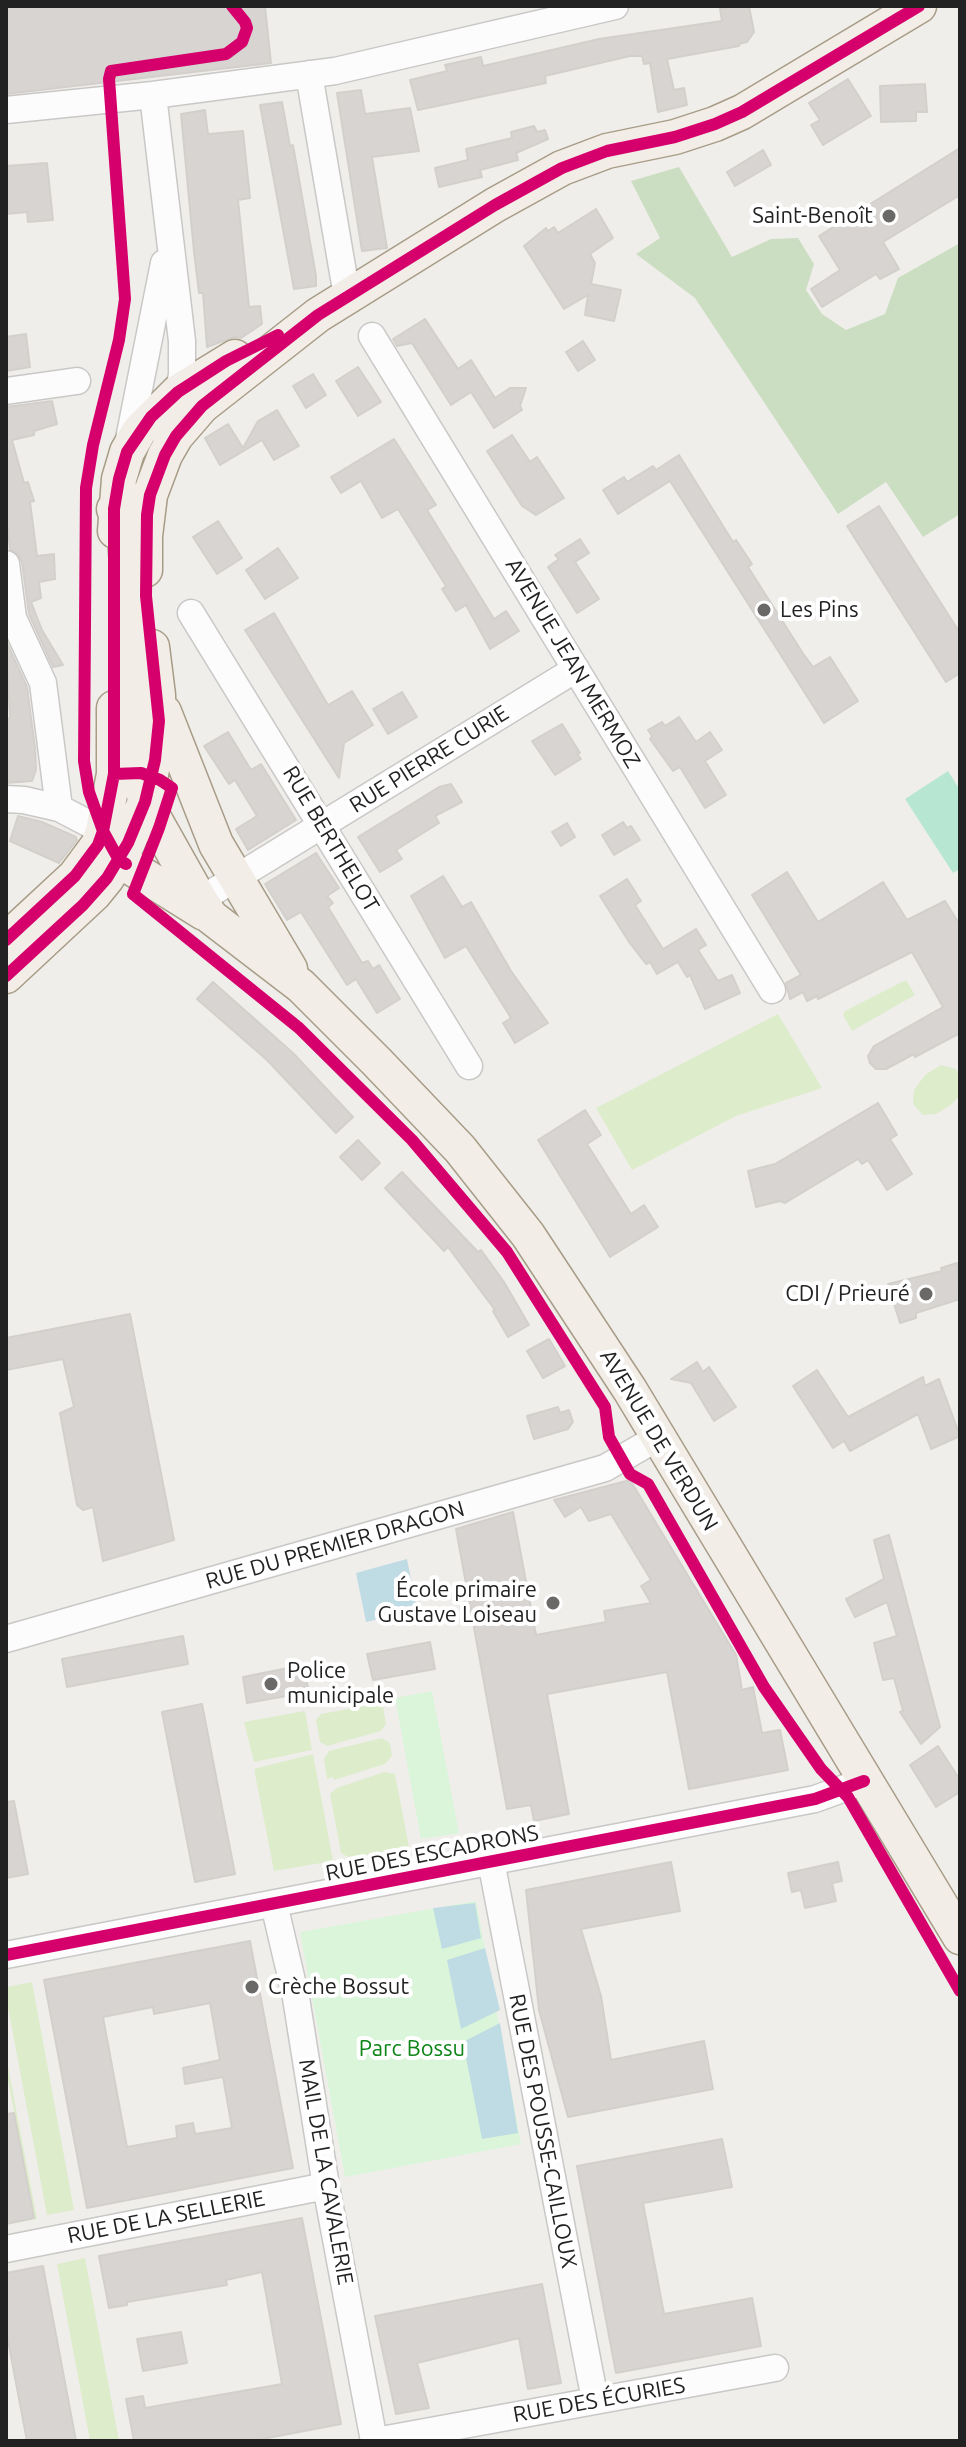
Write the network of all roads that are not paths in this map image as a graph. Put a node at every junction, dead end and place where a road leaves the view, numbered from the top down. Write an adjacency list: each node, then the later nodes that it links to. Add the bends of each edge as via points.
1 (615, 6): 3 (street)
2 (919, 6): 7 (main road, via 742,112 562,168)
3 (309, 74): 4 (street); 7 (street)
4 (153, 95): 5 (street); 6 (street)
5 (6, 110)
6 (169, 240): 11 (street, via 182,341); 13 (street)
7 (347, 296): 8 (main road)
8 (318, 315): 11 (main road); 14 (main road, via 202,406 176,436 157,472)
9 (372, 336): 17 (street, AVENUE JEAN MERMOZ)
10 (77, 381): 12 (street)
11 (180, 384): 13 (main road); 14 (street, via 147,466)
12 (6, 391)
13 (127, 452): 19 (main road, via 114,509 125,536)
14 (145, 535): 18 (main road)
15 (6, 564): 21 (street, via 13,618 43,683)
16 (191, 613): 22 (street, RUE BERTHELOT)
17 (576, 669): 22 (street, RUE PIERRE CURIE); 30 (street, AVENUE JEAN MERMOZ)
18 (158, 695): 19 (main road, via 159,737); 24 (main road, AVENUE DE VERDUN)
19 (142, 790): 23 (main road); 24 (main road, via 172,788); 26 (main road, AVENUE DE VERDUN)
20 (6, 799): 21 (street)
21 (59, 808): 23 (street)
22 (322, 825): 25 (street, RUE PIERRE CURIE); 31 (street, RUE BERTHELOT)
23 (102, 836): 26 (main road); 27 (main road, via 75,876); 28 (main road, via 88,900)
24 (216, 844): 25 (main road, AVENUE DE VERDUN)
25 (236, 878): 26 (street, RUE PIERRE CURIE); 29 (main road, AVENUE DE VERDUN)
26 (206, 909): 29 (main road, AVENUE DE VERDUN)
27 (6, 940)
28 (6, 976)
29 (301, 986): 32 (main road, AVENUE DE VERDUN, via 460,1149 528,1235)
30 (772, 990)
31 (469, 1066)
32 (659, 1437): 33 (street, RUE DU PREMIER DRAGON, via 605,1468); 34 (main road, AVENUE DE VERDUN)
33 (6, 1639)
34 (864, 1781): 35 (street, RUE DES ESCADRONS, via 815,1799); 37 (main road, AVENUE DE VERDUN)
35 (491, 1861): 36 (street, RUE DES ESCADRONS); 42 (street, RUE DES POUSSE-CAILLOUX)
36 (274, 1904): 38 (street, RUE DES ESCADRONS); 39 (street, MAIL DE LA CAVALERIE, via 296,1998)
37 (960, 1937)
38 (6, 1955)
39 (326, 2186): 40 (street, RUE DE LA SELLERIE); 43 (street, MAIL DE LA CAVALERIE)
40 (6, 2249)
41 (775, 2368): 42 (street, RUE DES ÉCURIES)
42 (595, 2400): 43 (street, RUE DES ÉCURIES)
43 (375, 2441)

